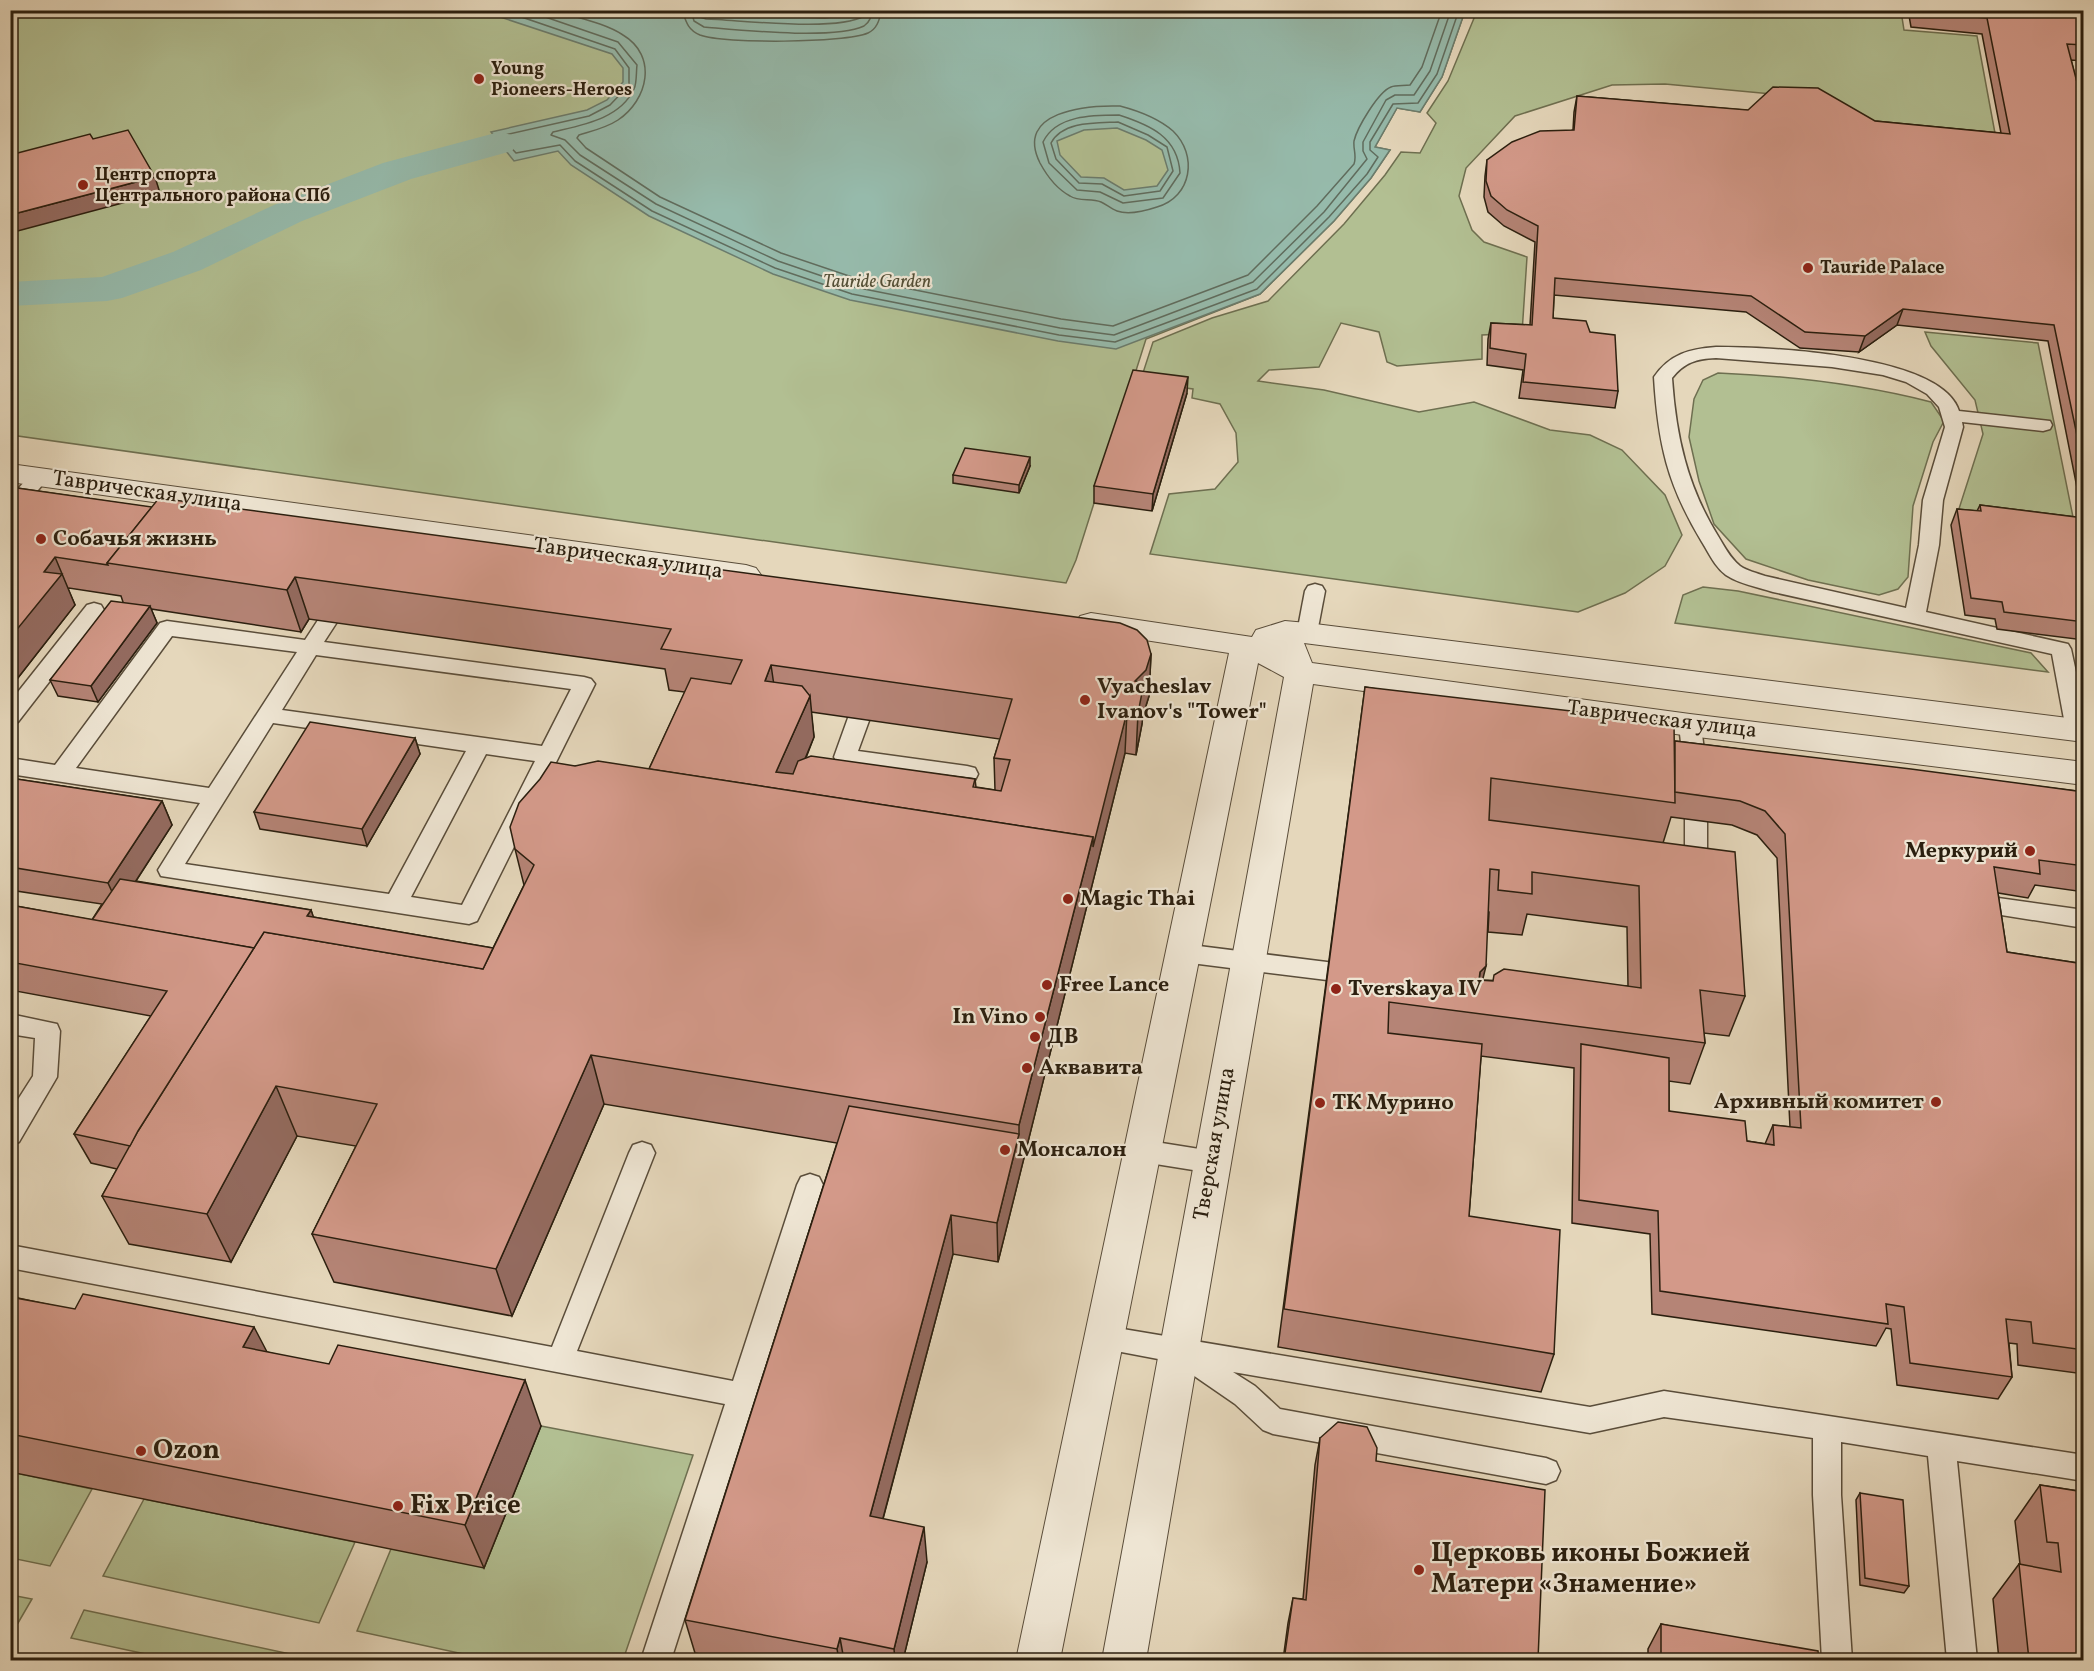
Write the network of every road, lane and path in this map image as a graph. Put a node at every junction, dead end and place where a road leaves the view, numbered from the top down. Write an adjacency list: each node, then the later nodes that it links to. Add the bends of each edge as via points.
1 (1953, 416): 2 (lane); 9 (lane, via 1954,427 1932,500 1929,545); 9 (lane, via 1936,393 1879,367 1742,352 1679,360 1663,377 1672,461 1684,496 1727,566 1736,573 1773,585)
2 (2043, 425)
3 (10, 473): 4 (street, Таврическая улица)
4 (39, 477): 5 (lane); 6 (street, Таврическая улица, via 383,535)
5 (10, 511)
6 (775, 579)
7 (1315, 591): 12 (lane)
8 (94, 610): 17 (lane)
9 (1915, 616): 20 (lane, via 2061,649)
10 (1064, 620): 13 (street, Таврическая улица)
11 (327, 622): 14 (lane)
12 (1296, 632): 13 (street, Таврическая улица); 15 (street); 20 (street, Таврическая улица)
13 (1246, 645): 15 (street, Таврическая улица); 34 (street)
14 (311, 647): 16 (lane); 22 (lane, via 584,684); 25 (lane, via 167,628)
15 (1300, 672): 19 (street, Таврическая улица); 35 (street, Тверская улица)
16 (268, 715): 21 (lane); 28 (lane)
17 (10, 717)
18 (859, 718): 26 (lane, via 845,757)
19 (1690, 725): 24 (lane); 27 (street, Таврическая улица, via 1900,760)
20 (2080, 730)
21 (480, 745): 22 (lane); 31 (lane)
22 (549, 755): 31 (lane, via 469,915)
23 (10, 766): 25 (lane)
24 (1695, 769)
25 (60, 774): 28 (lane)
26 (968, 774)
27 (2084, 774)
28 (215, 797): 31 (lane, via 169,870)
29 (1696, 819): 30 (lane, via 1697,876)
30 (1674, 874)
31 (395, 905)
32 (1984, 905): 33 (lane)
33 (2084, 919)
34 (1183, 953): 35 (lane); 39 (street)
35 (1247, 961): 36 (lane); 41 (street, Тверская улица)
36 (1327, 971)
37 (10, 1024): 38 (lane, via 48,1031 45,1077)
38 (10, 1135)
39 (1143, 1151): 41 (lane); 44 (street)
40 (642, 1153): 46 (lane)
41 (1212, 1162): 45 (street, Тверская улица)
42 (810, 1185): 47 (lane)
43 (10, 1256): 46 (lane)
44 (1105, 1338): 45 (lane); 53 (street)
45 (1179, 1352): 48 (lane, via 1590,1420 1664,1404); 51 (lane, via 1245,1395 1273,1421); 54 (street, Тверская улица)
46 (560, 1360): 47 (lane)
47 (742, 1395): 52 (lane)
48 (1827, 1427): 49 (lane); 55 (lane)
49 (1941, 1445): 50 (lane); 56 (lane)
50 (2084, 1468)
51 (1546, 1472)
52 (656, 1660)
53 (1038, 1660)
54 (1124, 1660)
55 (1837, 1660)
56 (1962, 1660)

